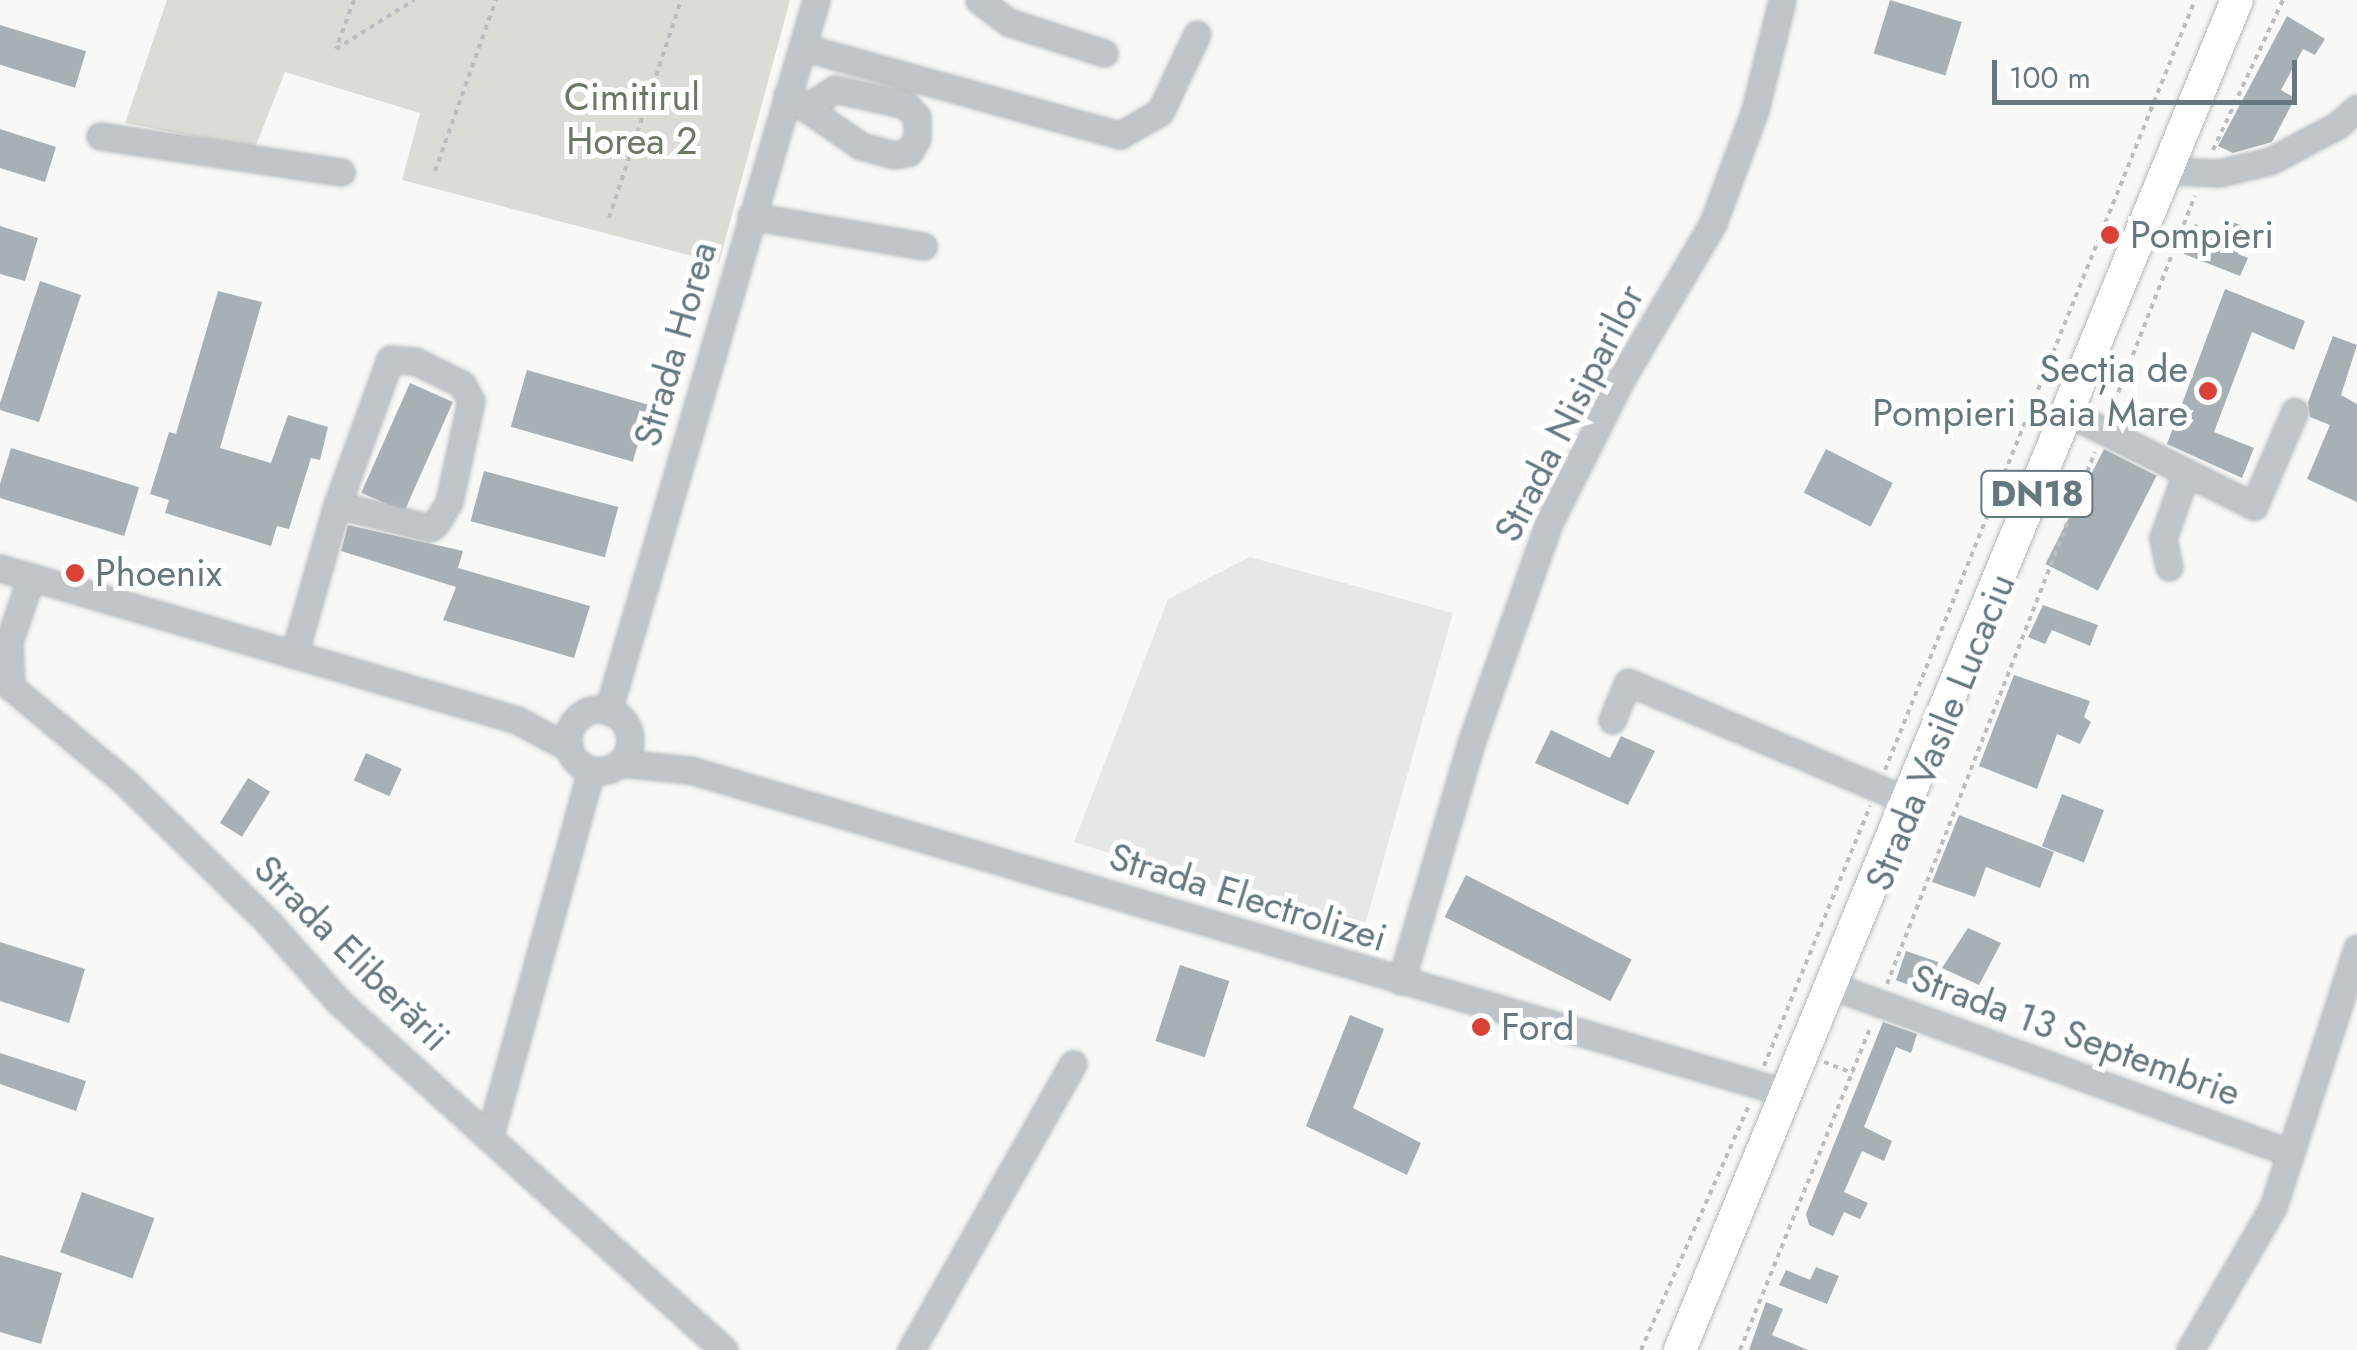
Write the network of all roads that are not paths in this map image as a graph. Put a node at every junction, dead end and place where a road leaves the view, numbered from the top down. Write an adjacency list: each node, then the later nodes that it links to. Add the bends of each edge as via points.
1 (816, 0): 6 (street, Strada Horea)
2 (979, 0): 7 (street, via 1008,22)
3 (1782, 0): 33 (street, Strada Nisiparilor, via 1756,110 1713,223 1622,376 1548,525 1471,744)
4 (2237, 0): 10 (main road, Strada Vasile Lucaciu / DN18)
5 (1197, 34): 6 (street, via 1160,112 1120,135)
6 (802, 48): 12 (street, Strada Horea, via 797,102)
7 (1104, 53)
8 (2357, 108): 10 (street, via 2294,151 2248,168)
9 (100, 136): 11 (street)
10 (2168, 171): 15 (main road, Strada Vasile Lucaciu / DN18)
11 (341, 172)
12 (751, 216): 13 (street); 22 (street, Strada Horea)
13 (923, 246)
14 (2295, 410): 16 (street, via 2254,506)
15 (2070, 414): 16 (street); 31 (main road, Strada Vasile Lucaciu / DN18)
16 (2186, 473): 18 (street, via 2164,538)
17 (337, 505): 17 (street, via 435,524 449,502 471,401 462,384 415,361 390,359); 21 (street)
18 (2169, 567)
19 (0, 568): 20 (street)
20 (31, 578): 21 (street); 37 (street, Strada Eliberării, via 9,642 11,688 125,782 339,1002)
21 (294, 654): 24 (street)
22 (608, 710): 23 (street); 26 (street)
23 (577, 719): 24 (street); 27 (street)
24 (517, 720): 27 (street)
25 (1612, 720): 31 (street, via 1628,682)
26 (630, 736): 28 (street); 30 (street, Strada Electrolizei)
27 (569, 748): 29 (street)
28 (620, 763): 29 (street); 30 (street, Strada Electrolizei)
29 (591, 770): 37 (street)
30 (690, 770): 33 (street, Strada Electrolizei)
31 (1911, 802): 34 (main road, Strada Vasile Lucaciu / DN18)
32 (2357, 948): 38 (street)
33 (1401, 982): 36 (street, Strada Electrolizei)
34 (1835, 987): 36 (main road, Strada Vasile Lucaciu / DN18); 38 (street, Strada 13 Septembrie)
35 (1074, 1064): 40 (street)
36 (1786, 1093): 41 (main road, Strada Vasile Lucaciu / DN18)
37 (490, 1135): 39 (street, Strada Eliberării)
38 (2292, 1153): 42 (street, via 2242,1269)
39 (724, 1350)
40 (912, 1350)
41 (1680, 1350)
42 (2190, 1350)

